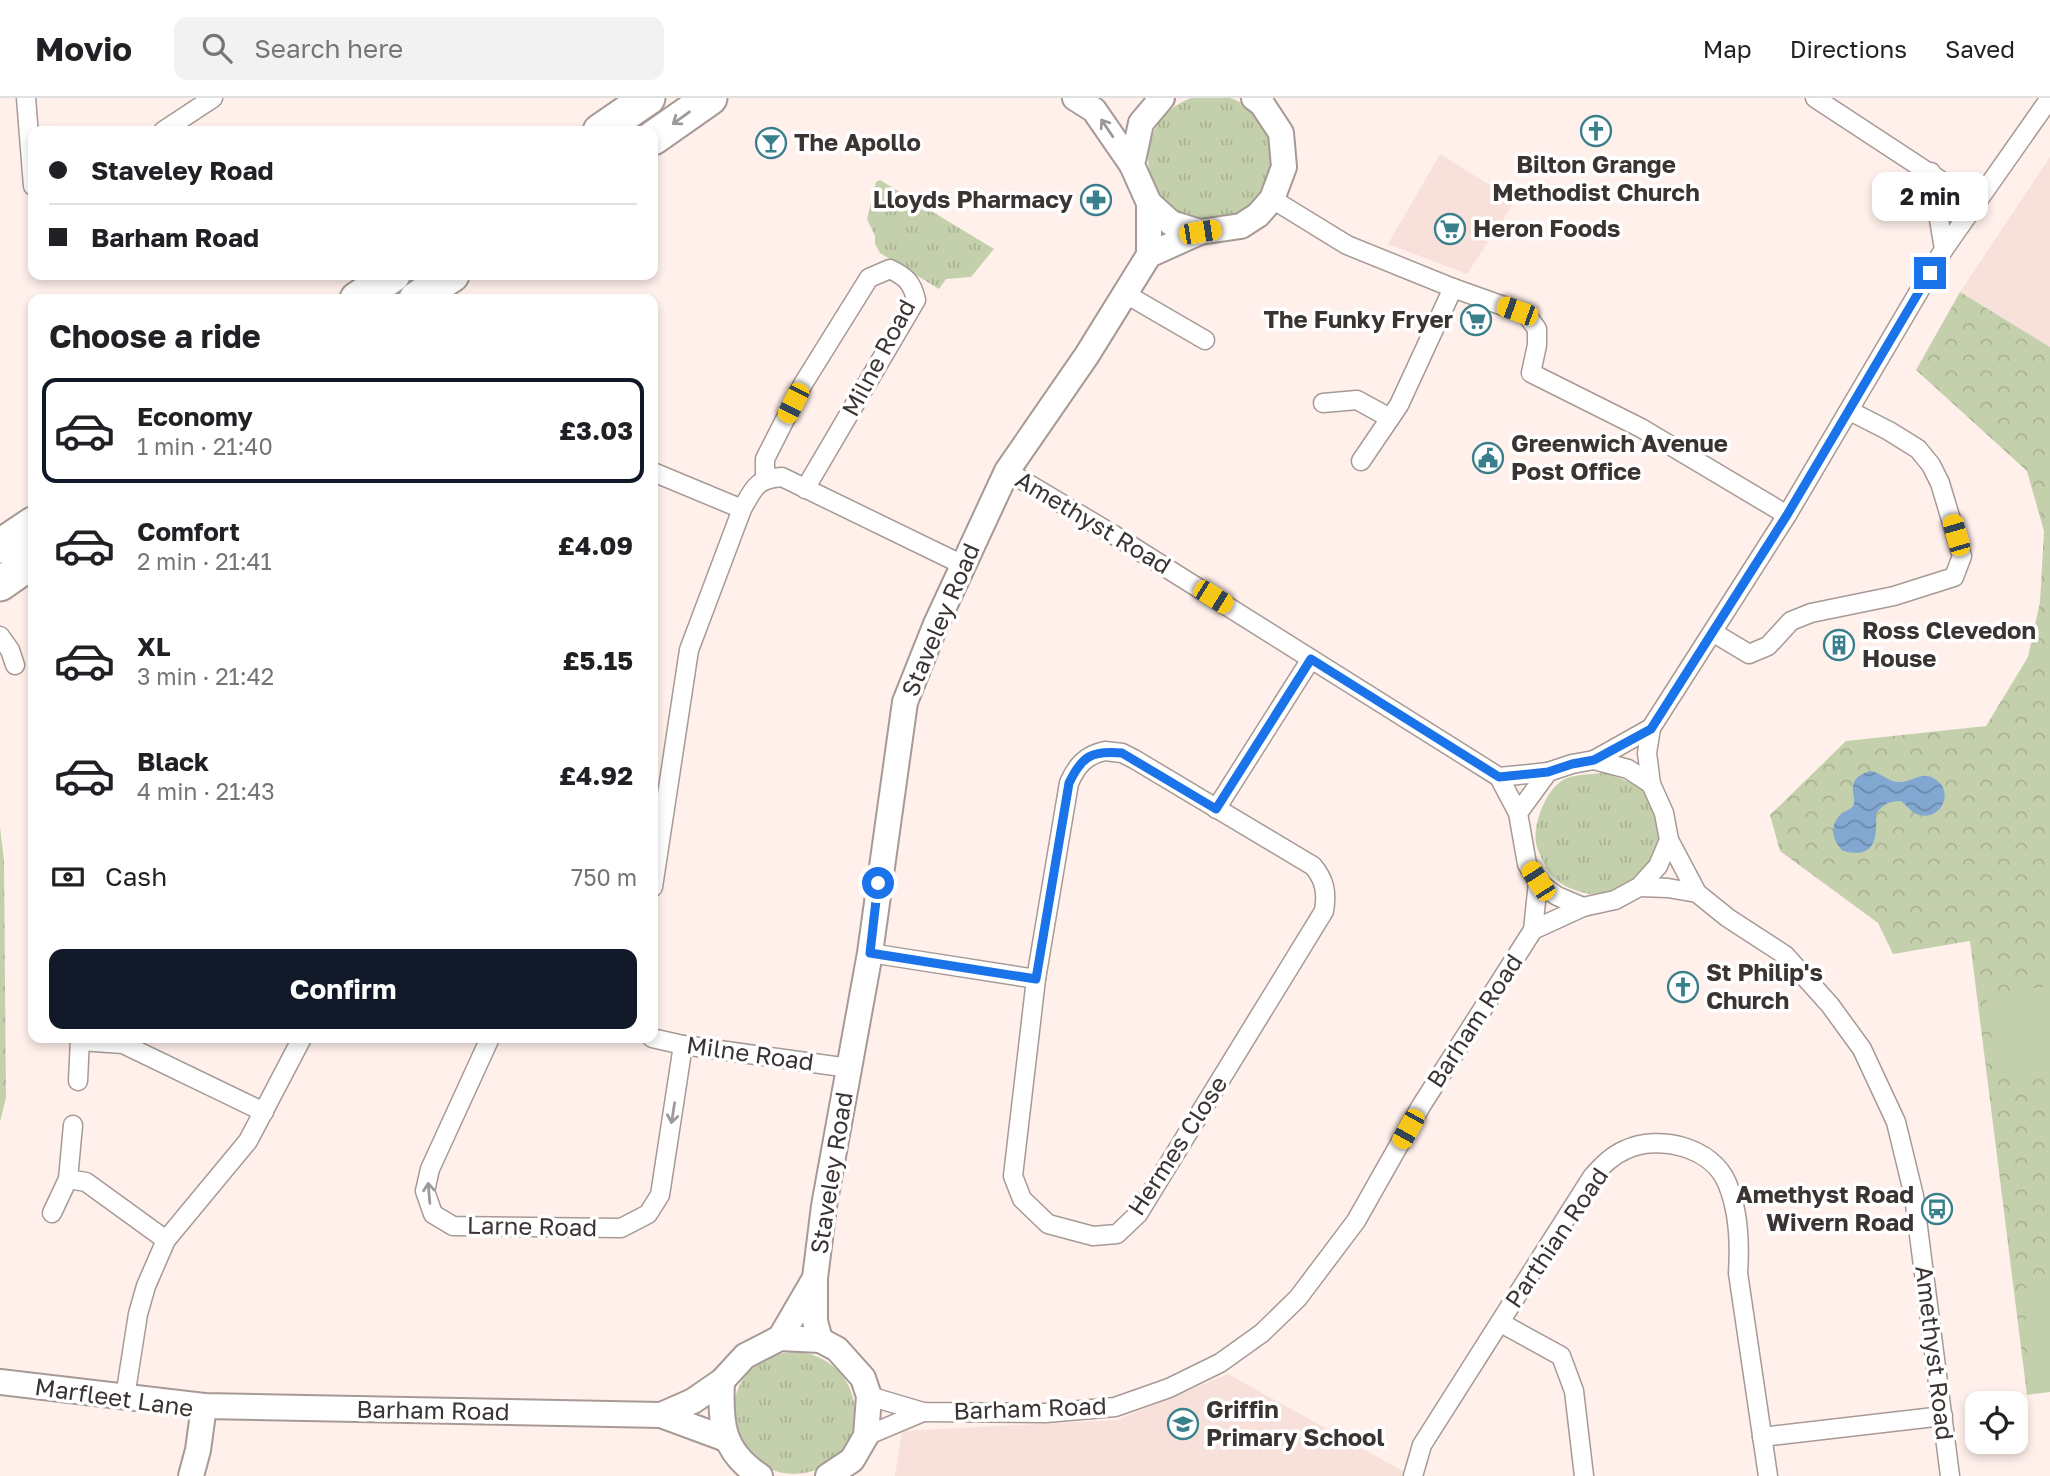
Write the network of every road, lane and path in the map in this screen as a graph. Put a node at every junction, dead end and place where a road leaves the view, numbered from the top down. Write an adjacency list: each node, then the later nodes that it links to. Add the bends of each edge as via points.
1 (26, 98): 10 (street)
2 (213, 98): 11 (street)
3 (648, 98): 12 (highway)
4 (710, 98): 13 (highway, one-way to 13)
5 (1075, 98): 14 (street, one-way to 5, via 1094,110)
6 (1162, 98): 14 (street, via 1141,124)
7 (1815, 98): 15 (street)
8 (2050, 98): 18 (street)
9 (1260, 100): 16 (street, via 1281,133 1284,167)
10 (28, 126)
11 (171, 126)
12 (607, 126)
13 (658, 134)
14 (1132, 165): 17 (street)
15 (1931, 172): 18 (street); 20 (street)
16 (1272, 199): 19 (street, via 1241,226); 24 (street, via 1348,246)
17 (1149, 203): 19 (street, via 1171,223); 21 (street)
18 (1975, 203): 20 (street)
19 (1200, 232): 21 (street)
20 (1944, 249): 30 (street)
21 (1149, 255): 25 (street, Staveley Road)
22 (386, 280): 26 (highway)
23 (444, 280): 27 (highway)
24 (1453, 288): 31 (street); 38 (street, via 1526,314 1537,329 1531,373 1641,428)
25 (1124, 293): 28 (street); 33 (street, Staveley Road)
26 (365, 294)
27 (424, 294)
28 (1205, 340)
29 (1323, 403): 31 (street, via 1357,400)
30 (1850, 411): 38 (street); 44 (street, via 1918,449 1931,465 1962,556 1954,577 1894,596 1811,613 1791,621 1768,646 1749,654)
31 (1391, 418): 32 (street)
32 (1361, 461)
33 (1007, 471): 42 (street, Staveley Road); 46 (street, Amethyst Road)
34 (658, 474): 37 (street)
35 (765, 479): 36 (street, via 782,477); 36 (street, Milne Road, via 765,459 803,384 869,278 890,269 908,278 916,300); 37 (street, Milne Road)
36 (805, 489): 42 (street)
37 (741, 509): 56 (street, Milne Road, via 689,650)
38 (1787, 515): 44 (street)
39 (28, 527): 40 (highway)
40 (0, 546)
41 (28, 564): 43 (highway)
42 (963, 565): 62 (street, Staveley Road, via 905,702)
43 (0, 584)
44 (1714, 633): 48 (street)
45 (0, 636): 47 (street)
46 (1311, 659): 51 (street, Amethyst Road); 53 (street)
47 (15, 665)
48 (1651, 729): 49 (street); 52 (street, via 1647,753)
49 (1594, 760): 50 (street); 52 (street, via 1629,769)
50 (1548, 772): 51 (street); 54 (street)
51 (1499, 777): 54 (street)
52 (1651, 784): 55 (street, via 1664,813)
53 (1216, 809): 63 (street, Hermes Close, via 1122,753 1105,751 1081,762 1069,783); 63 (street, Hermes Close, via 1313,866 1324,885 1324,911 1138,1214 1117,1234 1093,1236 1048,1224 1021,1199 1013,1176)
54 (1518, 813): 57 (street, via 1527,864)
55 (1669, 840): 58 (street, via 1658,866); 59 (street, Amethyst Road)
56 (658, 849)
57 (1538, 881): 60 (street); 61 (street, Barham Road)
58 (1639, 887): 59 (street); 60 (street, via 1615,900)
59 (1697, 893): 88 (street, Amethyst Road, via 1784,955 1830,1005 1861,1049 1896,1122 1914,1196)
60 (1583, 907): 61 (street, Barham Road)
61 (1533, 930): 86 (street, Barham Road, via 1421,1106 1356,1222 1298,1298 1262,1333 1220,1363 1115,1407 1046,1413)
62 (870, 953): 63 (street); 70 (street, Staveley Road)
63 (1036, 979)
64 (658, 1039): 69 (street, Milne Road)
65 (80, 1043): 71 (street)
66 (114, 1043): 72 (street)
67 (299, 1043): 72 (street)
68 (488, 1043): 69 (street, Larne Road, one-way to 68, via 660,1195 648,1214 621,1228 453,1226 433,1214 425,1191 430,1169)
69 (683, 1045): 70 (street, Milne Road)
70 (849, 1068): 77 (street, Staveley Road)
71 (78, 1082)
72 (264, 1112): 76 (street, via 248,1141)
73 (73, 1125): 74 (street)
74 (68, 1179): 75 (street); 76 (street, via 86,1182)
75 (52, 1213)
76 (166, 1240): 84 (street, via 138,1314)
77 (815, 1279): 79 (street, Staveley Road); 80 (street, Staveley Road)
78 (1501, 1322): 90 (street, Parthian Road, via 1592,1177 1612,1156 1643,1144 1671,1144 1695,1151 1717,1168 1733,1200 1740,1244 1738,1273); 95 (street, Parthian Road, via 1422,1445); 96 (street, via 1561,1356 1574,1391)
79 (780, 1338): 80 (street); 81 (street, Barham Road, via 745,1356)
80 (820, 1340): 83 (street, via 837,1349 863,1378)
81 (722, 1381): 87 (street, Barham Road); 91 (street, via 720,1411)
82 (0, 1382): 84 (street, Marfleet Lane)
83 (869, 1396): 86 (street, Barham Road); 89 (street)
84 (125, 1397): 85 (street, Marfleet Lane)
85 (204, 1406): 87 (street, Barham Road); 92 (street, Marfleet Lane)
86 (923, 1412): 89 (street, Barham Road)
87 (661, 1415): 91 (street, Barham Road)
88 (1943, 1416): 90 (street); 98 (street, Amethyst Road)
89 (866, 1436): 94 (street, via 852,1460)
90 (1762, 1437): 97 (street, Parthian Road)
91 (726, 1439): 93 (street, via 743,1464)
92 (191, 1476)
93 (760, 1476)
94 (828, 1476)
95 (1413, 1476)
96 (1584, 1476)
97 (1768, 1476)
98 (1950, 1476)

